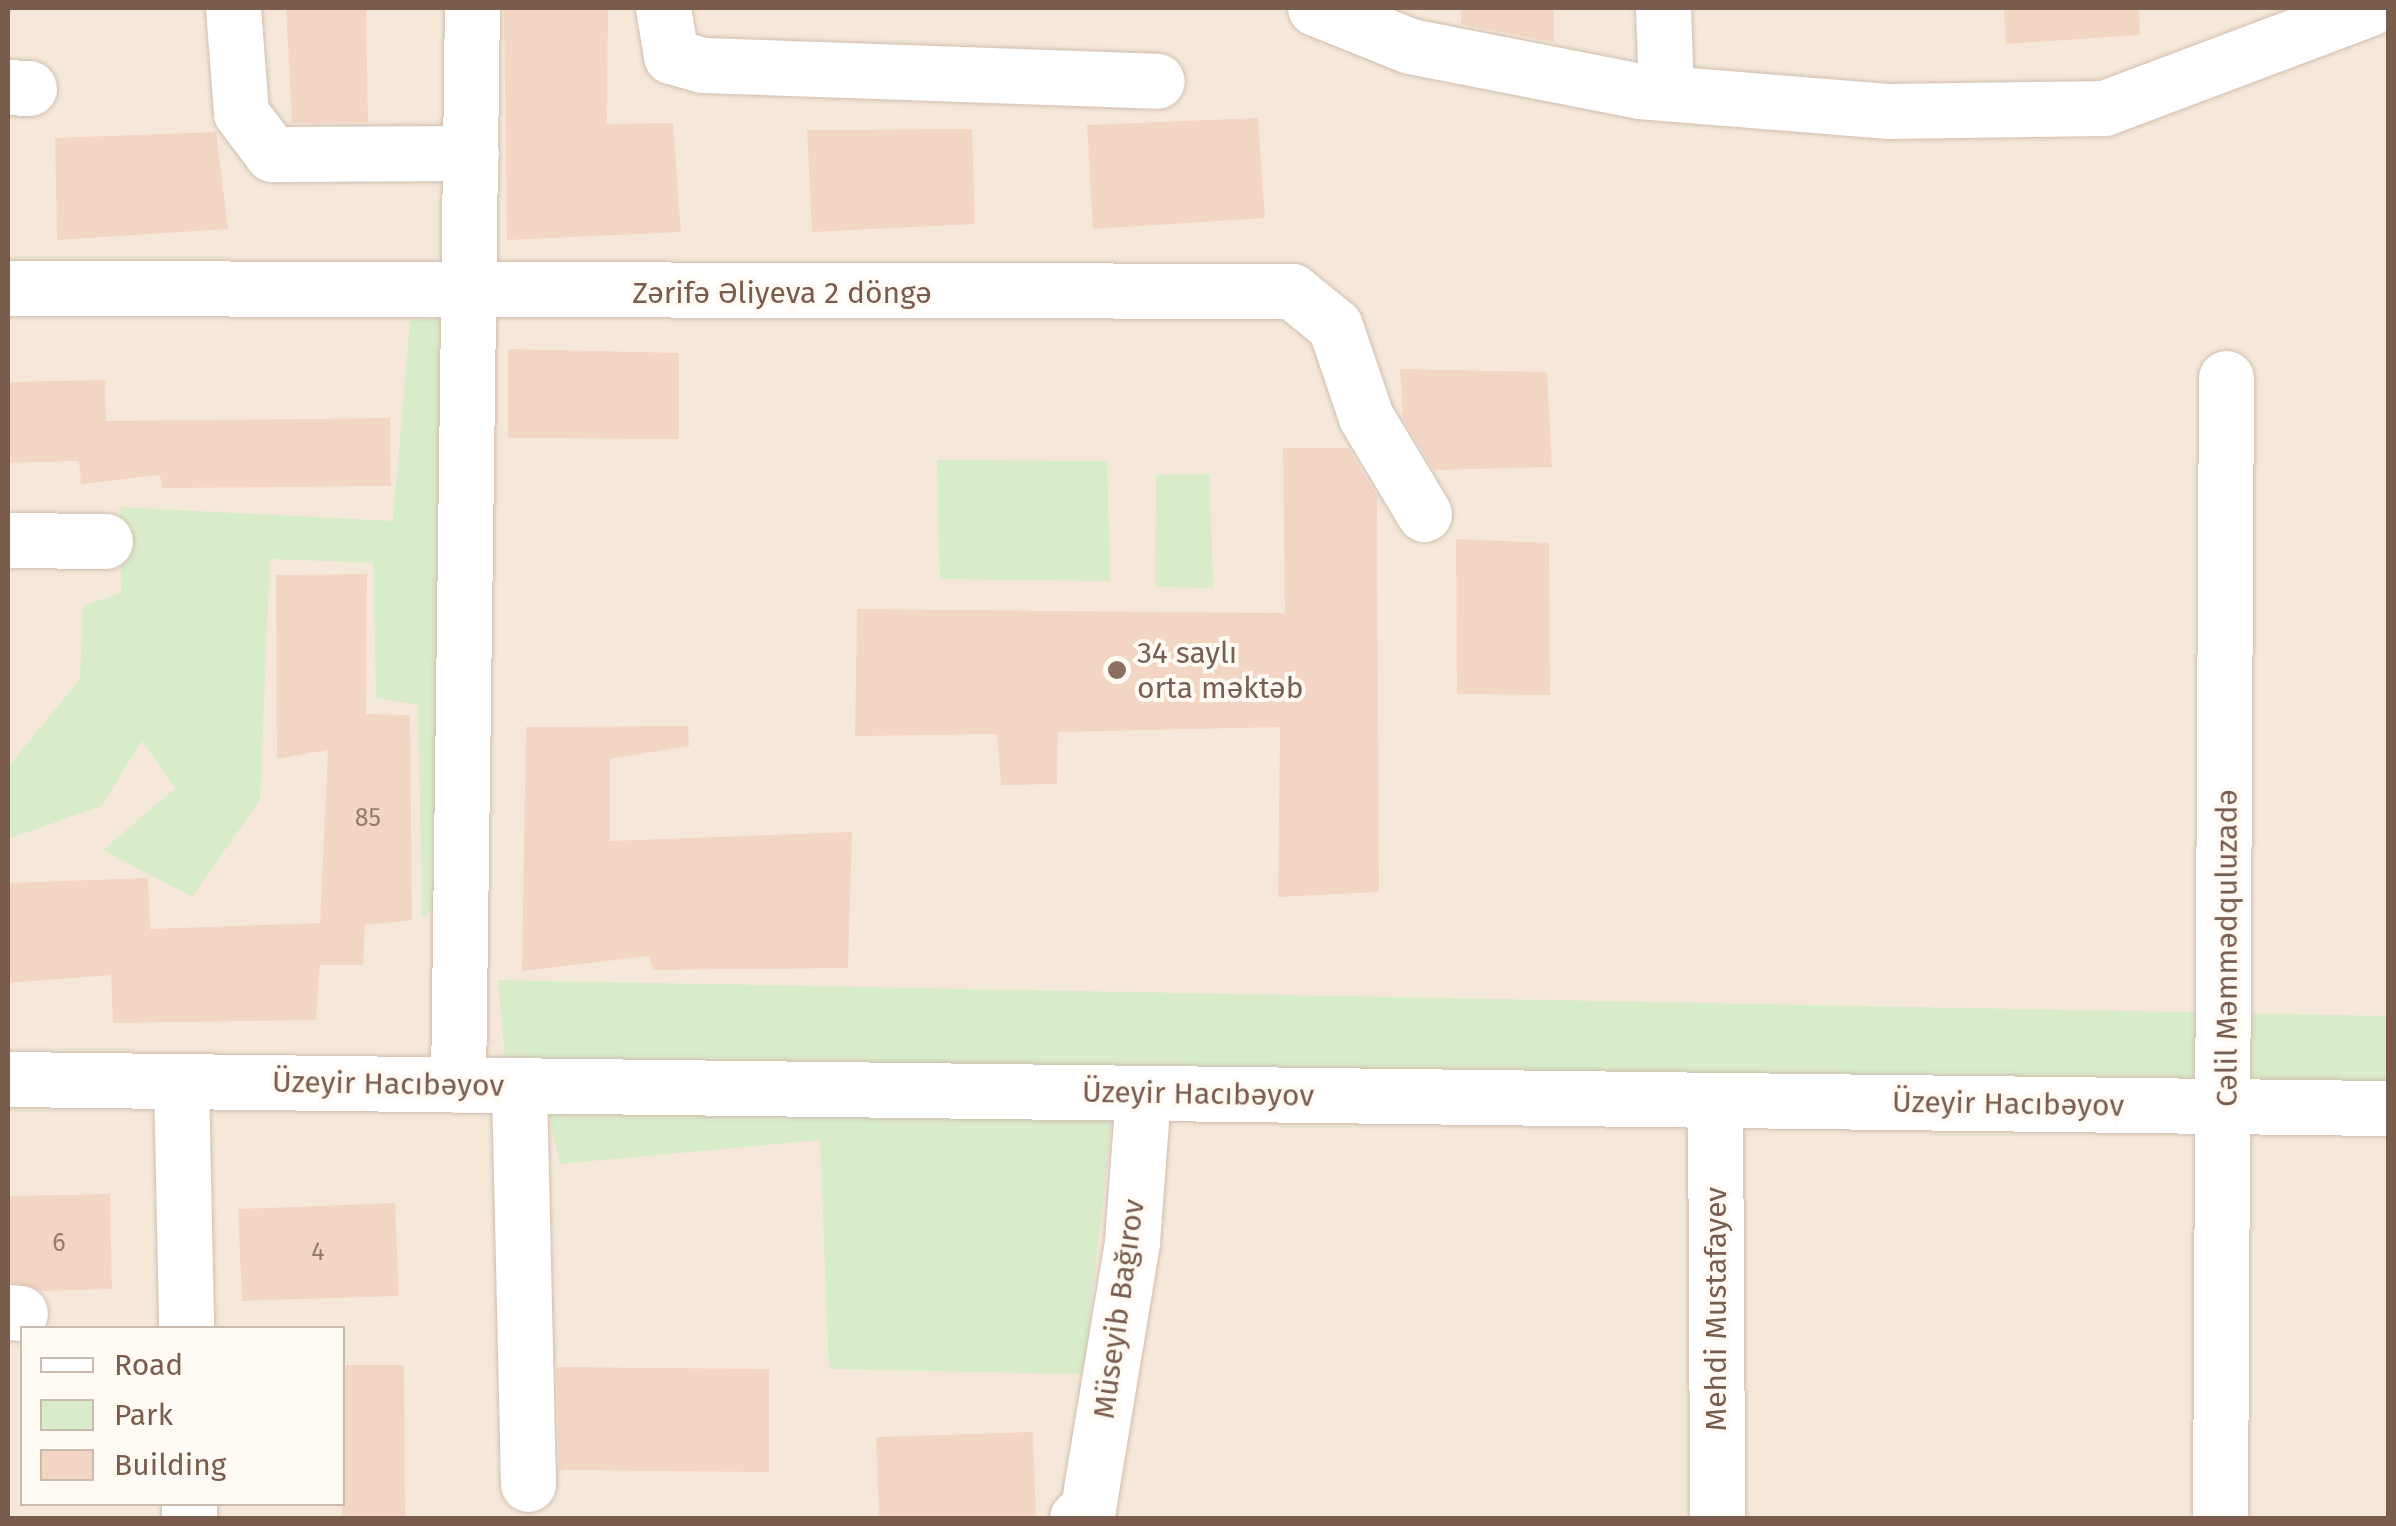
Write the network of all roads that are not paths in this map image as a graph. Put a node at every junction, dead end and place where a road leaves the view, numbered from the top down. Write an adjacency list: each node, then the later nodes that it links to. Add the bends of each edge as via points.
1 (233, 8): 9 (street, via 241,113 272,154)
2 (472, 8): 9 (street)
3 (663, 8): 7 (street, via 672,56 703,66)
4 (1315, 8): 8 (street, via 1410,46)
5 (1663, 8): 8 (street)
6 (2370, 8): 8 (street, via 2104,108 1890,111)
7 (1157, 82)
8 (1666, 93)
9 (471, 153): 11 (street)
10 (8, 288): 11 (street, Zərifə Əliyeva 2 döngə)
11 (468, 294): 13 (street, Zərifə Əliyeva 2 döngə, via 1292,291 1335,326 1366,417); 18 (street)
12 (2226, 378): 22 (street, Cəlil Məmmədquluzadə)
13 (1424, 514)
14 (8, 540): 15 (street)
15 (105, 541)
16 (8, 1079): 17 (street, Üzeyir Hacıbəyov)
17 (182, 1081): 18 (street, Üzeyir Hacıbəyov); 24 (street)
18 (458, 1085): 19 (street, Üzeyir Hacıbəyov)
19 (519, 1086): 20 (street, Üzeyir Hacıbəyov); 25 (street)
20 (1143, 1093): 21 (street, Üzeyir Hacıbəyov); 26 (street, Müseyib Bağırov, via 1132,1241 1088,1508)
21 (1715, 1100): 22 (street, Üzeyir Hacıbəyov); 27 (street, Mehdi Mustafayev)
22 (2228, 1106): 23 (street, Üzeyir Hacıbəyov); 28 (street, Cəlil Məmmədquluzadə)
23 (2388, 1108)
24 (186, 1326)
25 (528, 1484)
26 (1077, 1518)
27 (1717, 1518)
28 (2220, 1518)

